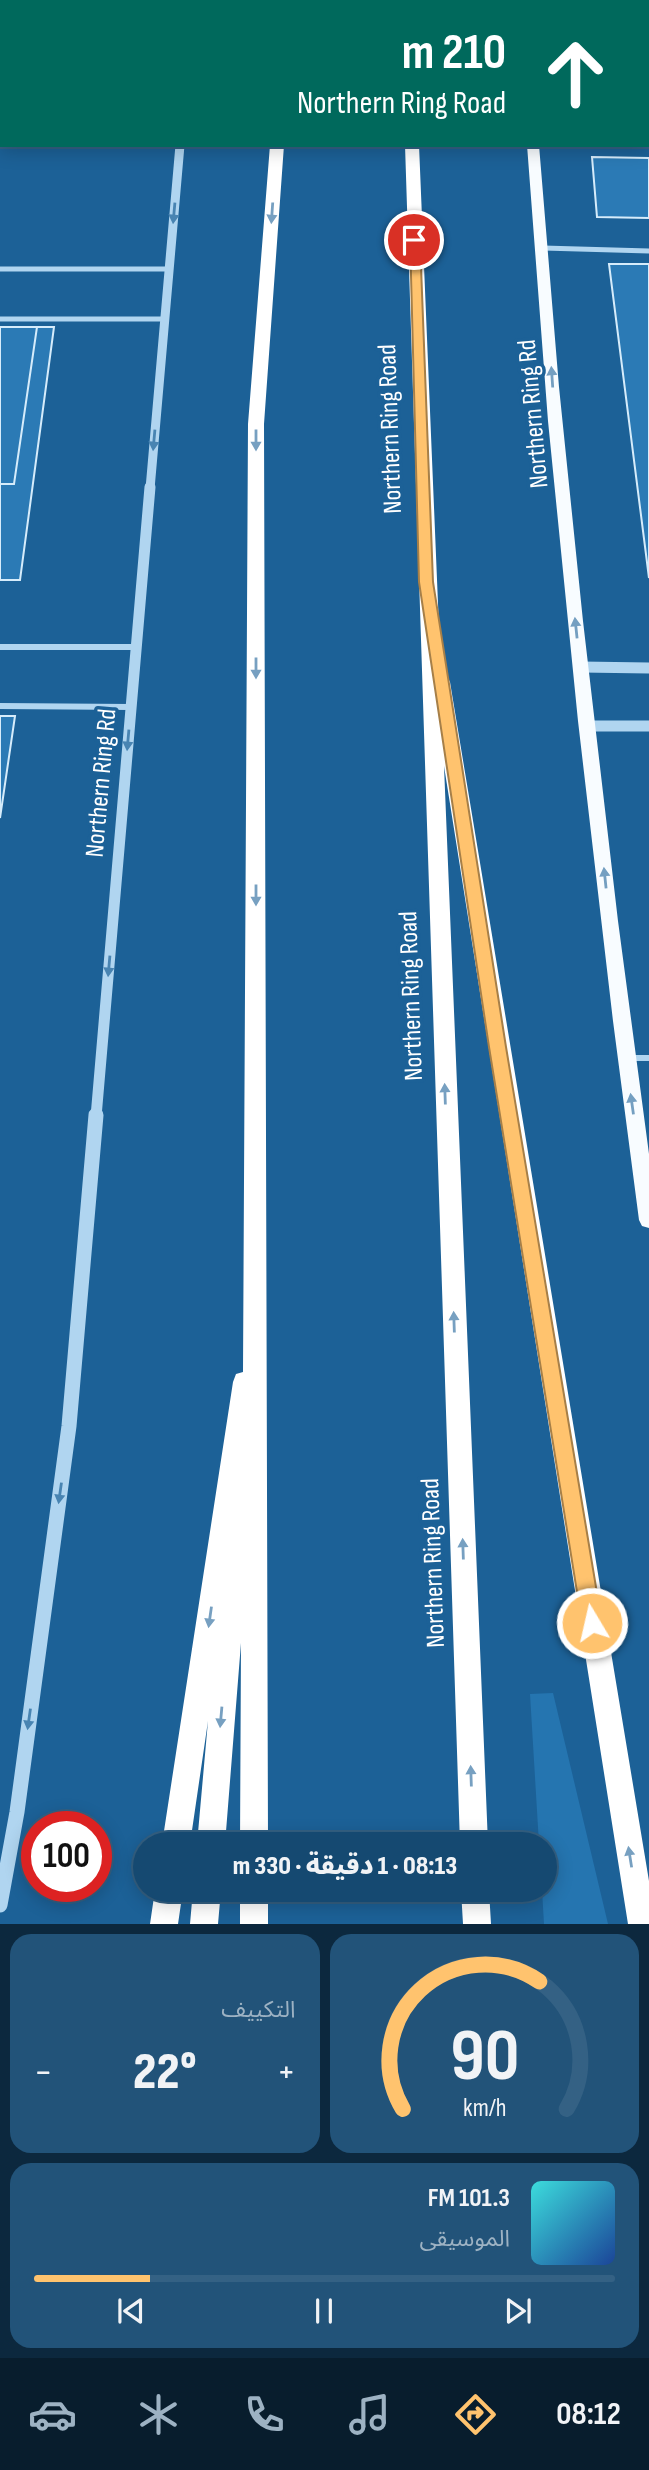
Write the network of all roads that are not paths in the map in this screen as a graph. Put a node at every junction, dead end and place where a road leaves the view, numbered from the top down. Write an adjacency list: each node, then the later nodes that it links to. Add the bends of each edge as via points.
1 (180, 147): 8 (street, Northern Ring Rd, one-way to 8)
2 (277, 147): 23 (highway, one-way to 23, via 256,424)
3 (533, 147): 5 (main road, Northern Ring Rd)
4 (413, 150): 11 (highway, Northern Ring Road)
5 (544, 248): 6 (street); 14 (main road, Northern Ring Rd, one-way to 5, via 555,417)
6 (649, 251)
7 (0, 269): 8 (street)
8 (169, 269): 10 (street, Northern Ring Rd)
9 (0, 319): 10 (street)
10 (164, 319): 13 (street, Northern Ring Rd, one-way to 13)
11 (426, 582): 28 (highway, Northern Ring Road, one-way to 11); 38 (highway, one-way to 11)
12 (0, 647): 13 (street)
13 (136, 647): 17 (street, Northern Ring Rd)
14 (580, 667): 15 (street); 18 (main road, Northern Ring Rd)
15 (649, 668)
16 (0, 706): 17 (street)
17 (131, 708): 24 (street, Northern Ring Rd, one-way to 24)
18 (588, 726): 19 (street); 20 (main road, Northern Ring Rd, one-way to 18)
19 (649, 726)
20 (625, 1058): 21 (street); 22 (main road, Northern Ring Rd, one-way to 20)
21 (649, 1058)
22 (649, 1220)
23 (256, 1307): 25 (highway, one-way to 25); 26 (highway, one-way to 26); 27 (highway)
24 (69, 1426): 33 (street, one-way to 33, via 17,1812)
25 (178, 1832)
26 (212, 1832)
27 (254, 1832)
28 (474, 1832)
29 (168, 1902): 34 (highway)
30 (206, 1902): 35 (highway)
31 (254, 1902): 36 (highway)
32 (476, 1902): 37 (highway)
33 (0, 1905)
34 (164, 1924)
35 (204, 1924)
36 (254, 1924)
37 (477, 1924)
38 (642, 1924)

